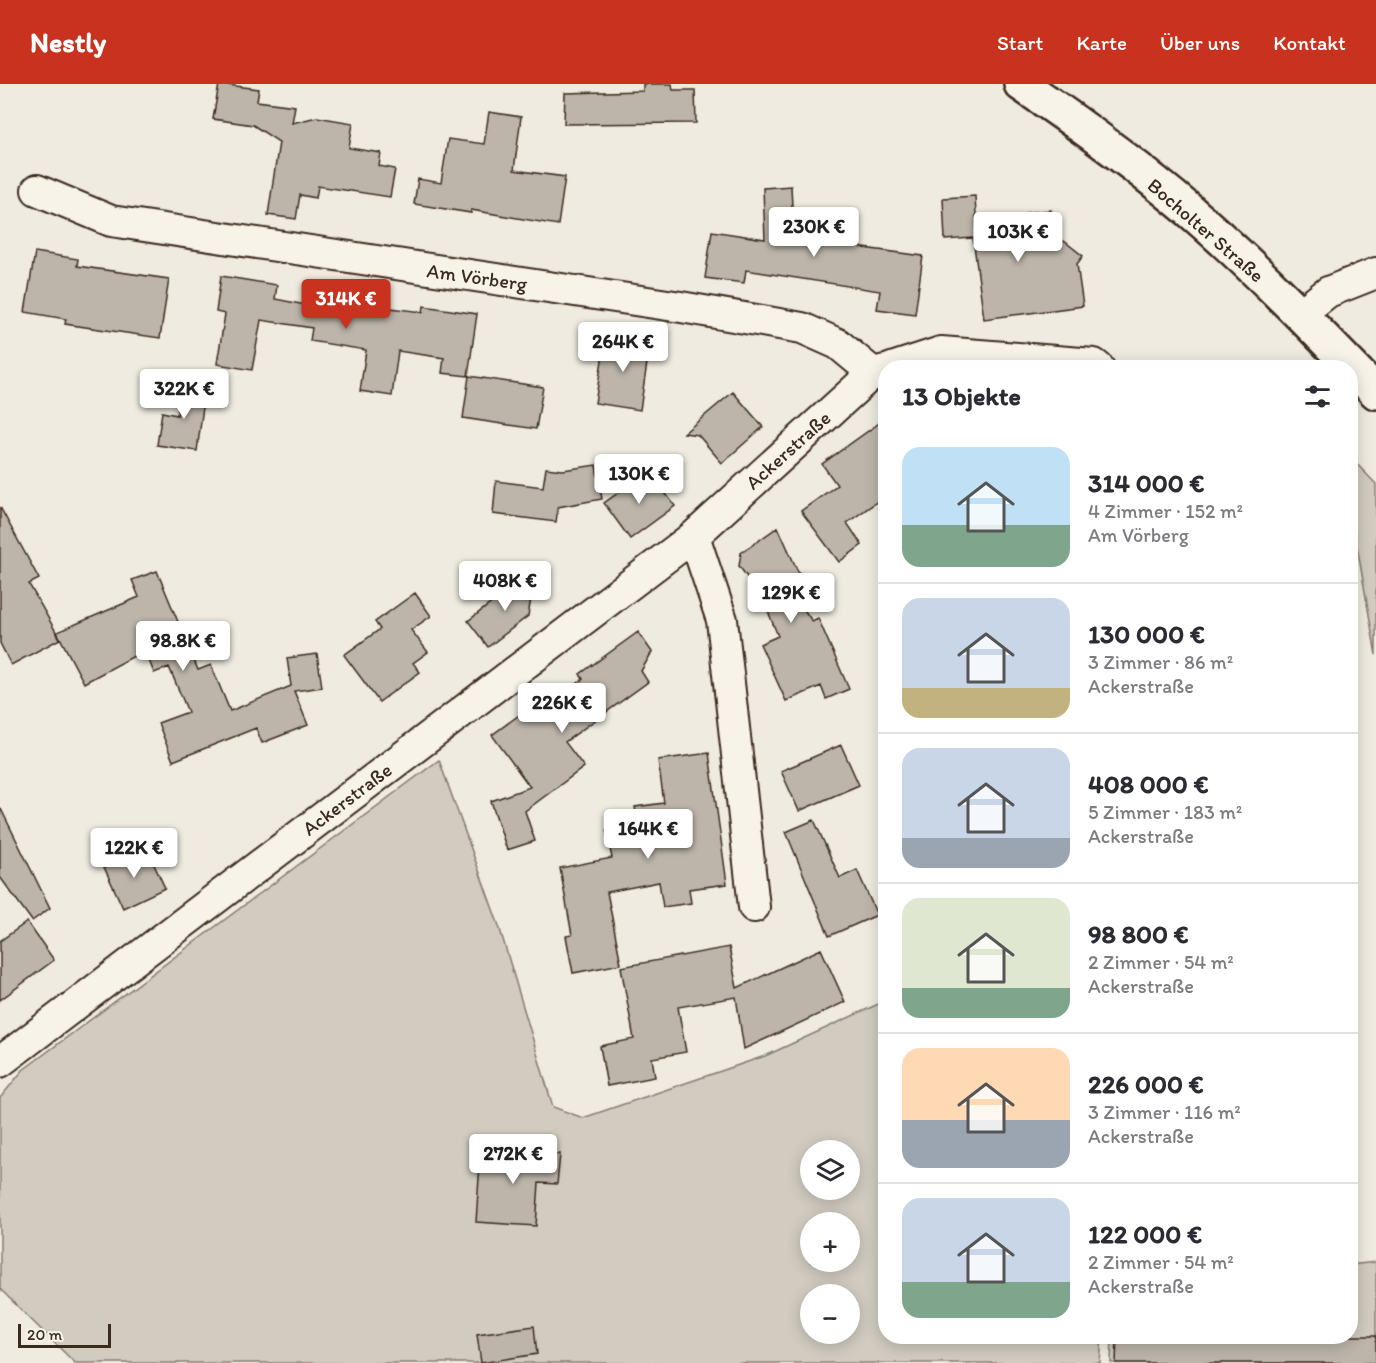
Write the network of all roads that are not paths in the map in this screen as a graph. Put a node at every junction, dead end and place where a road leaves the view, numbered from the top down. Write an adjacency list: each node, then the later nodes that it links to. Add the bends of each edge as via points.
1 (1021, 84): 4 (main road, Bocholter Straße, via 1188,210)
2 (37, 190): 8 (street, Am Vörberg, via 111,222 802,328)
3 (1376, 273): 4 (street, via 1328,292)
4 (1300, 314): 7 (main road, Bocholter Straße)
5 (915, 360): 6 (street, Ackerstraße, via 941,352)
6 (1043, 360)
7 (1345, 360)
8 (878, 367)
9 (878, 374): 12 (street, Ackerstraße)
10 (1358, 374): 11 (main road, Bocholter Straße)
11 (1376, 392)
12 (694, 536): 13 (street, via 722,621); 14 (street, Ackerstraße)
13 (754, 907)
14 (0, 1062)

